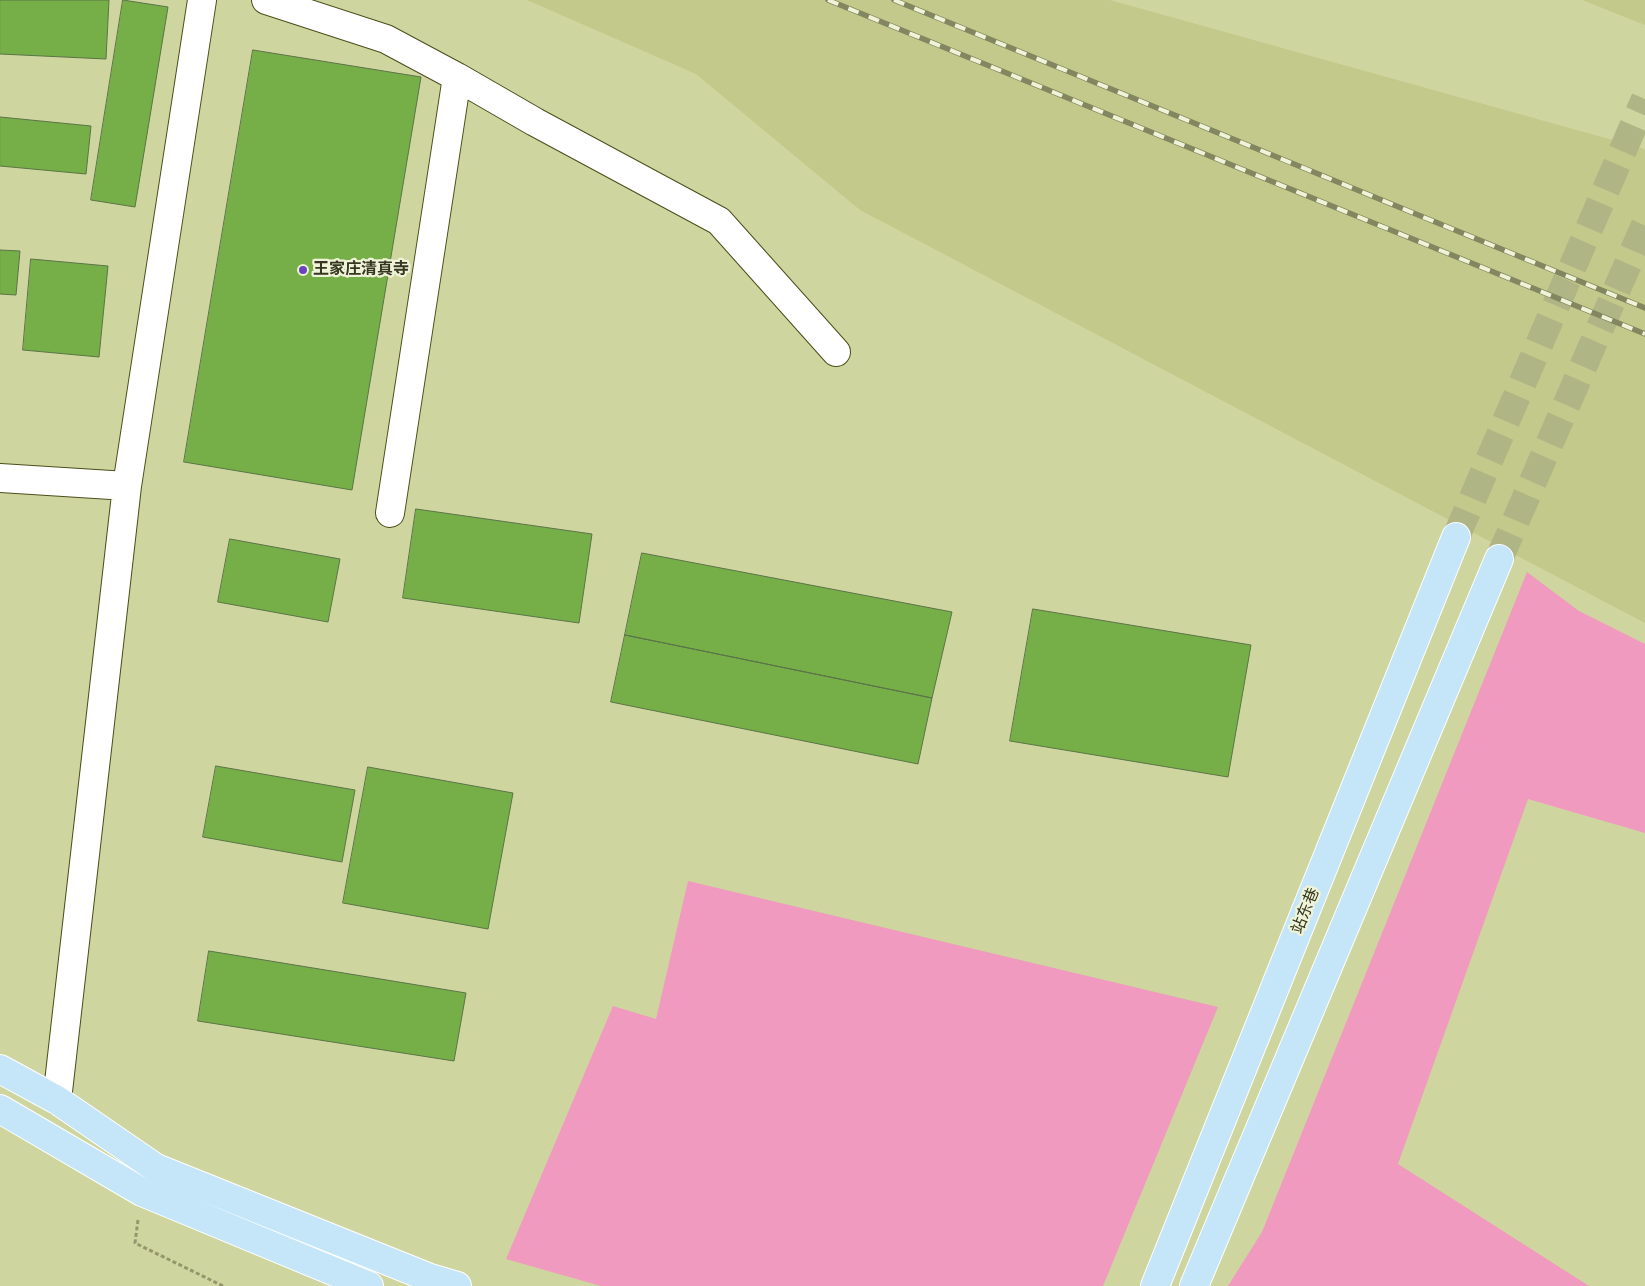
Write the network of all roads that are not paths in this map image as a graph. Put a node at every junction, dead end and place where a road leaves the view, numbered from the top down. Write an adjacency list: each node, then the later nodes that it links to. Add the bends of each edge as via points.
1 (202, 0): 6 (street)
2 (266, 0): 3 (street, via 386,39)
3 (458, 77): 4 (street, via 719,221); 7 (street)
4 (836, 352)
5 (0, 478): 6 (street)
6 (127, 486): 11 (street)
7 (390, 514)
8 (1456, 537): 15 (main road, 站东巷)
9 (1499, 559): 16 (main road)
10 (0, 1069): 11 (main road)
11 (57, 1100): 14 (main road, via 156,1168)
12 (0, 1109): 13 (main road, via 142,1192)
13 (369, 1286)
14 (457, 1286)
15 (1156, 1286)
16 (1194, 1286)

